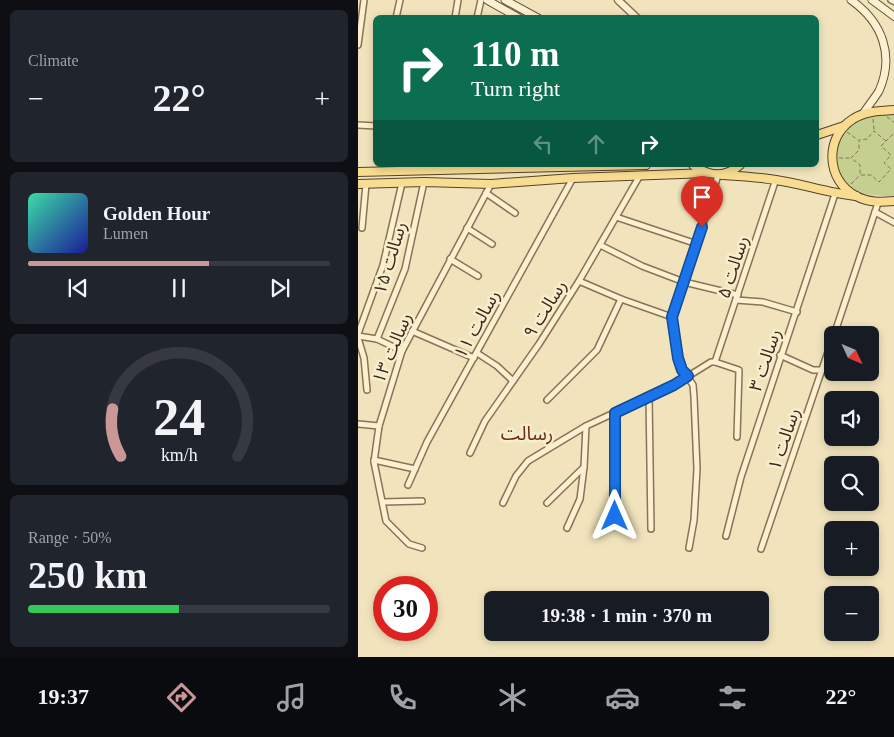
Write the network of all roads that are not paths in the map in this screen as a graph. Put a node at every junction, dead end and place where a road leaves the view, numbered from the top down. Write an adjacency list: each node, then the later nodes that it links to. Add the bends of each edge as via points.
1 (364, 0): 17 (street)
2 (400, 0): 10 (street)
3 (458, 0): 11 (street)
4 (481, 0): 12 (street)
5 (487, 0): 13 (main road)
6 (618, 0): 15 (street)
7 (851, 0): 19 (main road, via 874,20 887,54 879,90)
8 (872, 0): 16 (main road)
9 (508, 1): 14 (main road)
10 (397, 15)
11 (456, 15)
12 (478, 15)
13 (514, 15)
14 (533, 15)
15 (635, 15)
16 (894, 17)
17 (358, 44)
18 (894, 110): 19 (main road)
19 (866, 116): 22 (main road, via 853,119)
20 (358, 125): 21 (street)
21 (373, 126)
22 (846, 129): 23 (main road); 40 (main road, via 837,136 832,159 839,181)
23 (819, 134)
24 (458, 167): 25 (main road); 28 (main road)
25 (499, 167)
26 (697, 167): 29 (main road)
27 (737, 167): 30 (main road)
28 (358, 172)
29 (708, 173): 30 (main road); 31 (main road)
30 (720, 175): 33 (main road); 50 (street)
31 (639, 177): 32 (main road); 45 (street, رسالت ۹)
32 (573, 178): 37 (main road); 65 (street, رسالت ۱۱)
33 (776, 180): 39 (main road); 56 (street, رسالت ۵)
34 (424, 182): 35 (main road); 37 (main road); 63 (street, رسالت ۱۵, via 405,269)
35 (402, 183): 36 (main road); 62 (street, via 383,265)
36 (362, 184): 47 (street)
37 (491, 184): 38 (street, رسالت ۱۳)
38 (486, 193): 44 (street); 48 (street, رسالت ۱۳)
39 (835, 194): 40 (main road); 58 (street, رسالت ۳)
40 (856, 196): 42 (main road)
41 (894, 201): 42 (main road)
42 (878, 203): 43 (street, رسالت ۱)
43 (875, 212): 46 (street); 60 (street, رسالت ۱)
44 (515, 213)
45 (616, 217): 50 (street); 51 (street, رسالت ۹)
46 (894, 222)
47 (362, 228)
48 (467, 228): 49 (street); 52 (street, رسالت ۱۳)
49 (492, 244)
50 (697, 244): 55 (street)
51 (600, 245): 54 (street, رسالت ۹); 55 (street)
52 (450, 259): 53 (street); 61 (street, رسالت ۱۳)
53 (478, 276)
54 (579, 281): 57 (street); 71 (street, رسالت ۹)
55 (684, 282): 56 (street); 59 (street)
56 (737, 298): 58 (street); 67 (street, رسالت ۵)
57 (621, 299): 59 (street); 74 (street, via 597,350)
58 (797, 312): 66 (street, رسالت ۳)
59 (672, 317): 70 (street, via 678,358)
60 (836, 326)
61 (412, 331): 64 (street, رسالت ۱۳); 65 (street)
62 (358, 336): 63 (street); 72 (street)
63 (377, 340): 64 (street)
64 (402, 351): 77 (street, رسالت ۱۳)
65 (476, 355): 71 (street, via 497,366); 83 (street, رسالت ۱۱, via 427,442)
66 (780, 355): 69 (street, via 813,370); 92 (street, رسالت ۳)
67 (715, 362): 70 (street); 79 (street, via 739,370)
68 (824, 364): 69 (street, رسالت ۱)
69 (822, 370): 95 (street, رسالت ۱)
70 (688, 376): 73 (street); 94 (street, via 693,385 697,469)
71 (513, 380): 80 (street, رسالت ۹, via 485,421)
72 (367, 390)
73 (649, 396): 75 (street); 91 (street)
74 (547, 400)
75 (615, 413): 78 (street); 89 (street)
76 (358, 424): 77 (street)
77 (379, 426): 81 (street, رسالت ۱۳)
78 (586, 426): 82 (street); 87 (street, via 528,461 516,476)
79 (737, 437)
80 (470, 453)
81 (374, 460): 83 (street); 85 (street, رسالت ۱۳)
82 (584, 467): 88 (street); 90 (street, via 580,498)
83 (416, 469): 84 (street, رسالت ۱۱)
84 (408, 485)
85 (383, 502): 86 (street); 93 (street, رسالت ۱۳, via 386,521 406,542)
86 (422, 502)
87 (503, 503)
88 (547, 503)
89 (615, 516)
90 (567, 528)
91 (651, 529)
92 (726, 536)
93 (422, 548)
94 (689, 548)
95 (761, 549)

